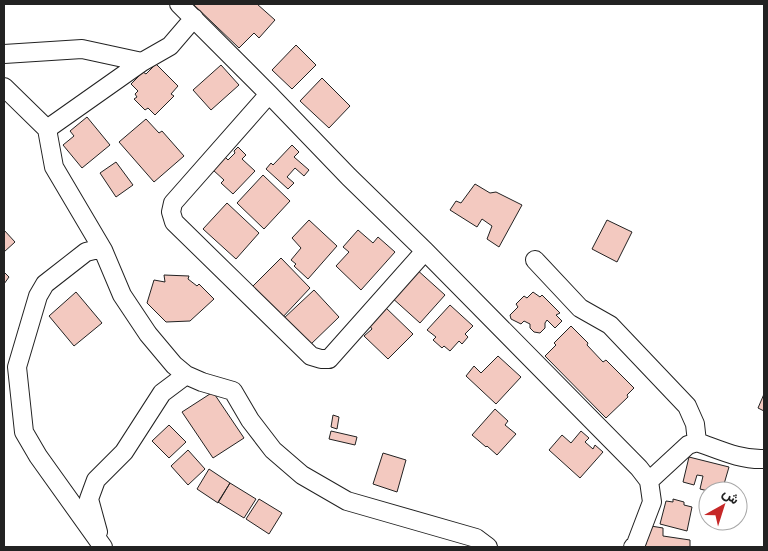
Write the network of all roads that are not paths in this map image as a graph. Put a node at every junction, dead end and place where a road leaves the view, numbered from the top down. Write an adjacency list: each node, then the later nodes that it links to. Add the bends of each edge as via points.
1 (179, 4): 2 (street)
2 (194, 18): 4 (street, via 170,46); 6 (street)
3 (4, 54): 4 (street, via 82,49)
4 (142, 62): 7 (street)
5 (4, 87): 7 (street)
6 (269, 94): 9 (street); 9 (street, via 172,203 174,222 311,356 321,359 328,359)
7 (47, 129): 8 (street, via 54,166)
8 (103, 250): 11 (street, via 122,295 148,334); 15 (street, via 86,252 45,284 38,296 17,367 24,432)
9 (425, 251): 14 (street)
10 (535, 260): 12 (street, via 580,308 610,325 687,406 695,424)
11 (186, 375): 15 (street, via 162,393 124,452 96,480 89,499); 16 (street, via 233,391 273,450 302,475 348,501 476,538)
12 (697, 442): 13 (street, via 731,455); 14 (street, via 688,445)
13 (764, 459)
14 (649, 481): 17 (street, via 652,502)
15 (102, 547)
16 (488, 547)
17 (633, 547)

